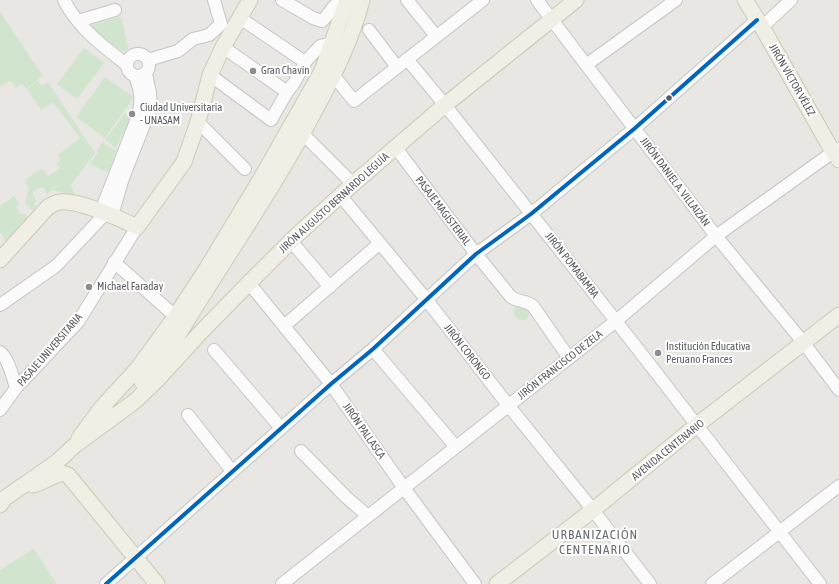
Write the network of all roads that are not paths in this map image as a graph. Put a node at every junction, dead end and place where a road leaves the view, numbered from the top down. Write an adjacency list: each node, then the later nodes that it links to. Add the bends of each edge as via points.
1 (64, 0): 18 (street)
2 (214, 0): 25 (street, via 221,24 209,35 193,39 178,51)
3 (250, 0): 16 (main road)
4 (282, 0): 5 (street, via 322,21 333,5)
5 (342, 0)
6 (347, 0): 22 (main road)
7 (362, 0): 31 (main road)
8 (407, 0): 21 (street)
9 (537, 0): 17 (street, JIRÓN DANIEL A. VILLAIZÁN)
10 (576, 0): 17 (main road, JIRÓN AUGUSTO BERNARDO LEGUÍA)
11 (676, 0): 28 (street)
12 (745, 0): 19 (main road, JIRÓN VÍCTOR VÉLEZ)
13 (791, 0): 19 (street)
14 (476, 2): 21 (street)
15 (115, 10): 18 (street)
16 (240, 18): 23 (main road); 24 (street)
17 (552, 20): 28 (street, JIRÓN DANIEL A. VILLAIZÁN); 33 (main road, JIRÓN AUGUSTO BERNARDO LEGUÍA)
18 (78, 21): 27 (street, via 86,32)
19 (760, 24): 35 (street); 38 (main road, JIRÓN VÍCTOR VÉLEZ)
20 (369, 30): 26 (street, JIRÓN POMABAMBA)
21 (436, 36): 26 (street)
22 (332, 43): 32 (street, via 320,46 306,61); 56 (main road, via 322,70 207,268)
23 (223, 47): 30 (main road); 32 (street)
24 (299, 58)
25 (148, 60): 27 (street, via 143,55 136,54 130,58); 29 (street, via 150,67)
26 (402, 63): 31 (street, via 354,101); 33 (street, JIRÓN POMABAMBA)
27 (127, 65): 29 (street, via 129,72)
28 (586, 65): 35 (street, JIRÓN DANIEL A. VILLAIZÁN)
29 (141, 75): 42 (street, via 150,93 151,105 123,178)
30 (210, 75): 32 (street, via 271,120); 34 (main road)
31 (334, 76): 36 (main road)
32 (287, 92)
33 (445, 105): 37 (main road, JIRÓN AUGUSTO BERNARDO LEGUÍA); 43 (street, JIRÓN POMABAMBA)
34 (198, 122): 39 (street); 44 (main road, via 184,162)
35 (634, 129): 43 (street); 45 (street, JIRÓN DANIEL A. VILLAIZÁN)
36 (303, 134): 40 (street); 56 (main road, via 264,201)
37 (396, 148): 40 (main road, JIRÓN AUGUSTO BERNARDO LEGUÍA); 48 (street, PASAJE MAGISTERIAL)
38 (837, 154): 45 (street, JIRÓN FRANCISCO DE ZELA)
39 (245, 169)
40 (353, 184): 41 (main road, JIRÓN AUGUSTO BERNARDO LEGUÍA)
41 (340, 194): 46 (main road, JIRÓN AUGUSTO BERNARDO LEGUÍA); 47 (street, JIRÓN CORONGO)
42 (106, 213): 44 (main road); 49 (main road, via 59,202 48,207); 54 (street, via 56,266)
43 (531, 214): 48 (street); 57 (street, JIRÓN POMABAMBA)
44 (137, 227): 50 (street, PASAJE UNIVERSITARIA)
45 (716, 236): 57 (street, JIRÓN FRANCISCO DE ZELA); 59 (street, JIRÓN DANIEL A. VILLAIZÁN)
46 (291, 241): 51 (main road, JIRÓN AUGUSTO BERNARDO LEGUÍA); 52 (street)
47 (380, 243): 52 (street); 53 (street, JIRÓN CORONGO)
48 (476, 254): 53 (street); 63 (street, PASAJE MAGISTERIAL, via 511,297 533,306)
49 (0, 260)
50 (114, 262): 56 (street); 65 (street, PASAJE UNIVERSITARIA, via 78,322)
51 (249, 283): 58 (street, JIRÓN PALLASCA); 70 (main road, JIRÓN AUGUSTO BERNARDO LEGUÍA, via 158,379)
52 (330, 287): 58 (street)
53 (426, 299): 60 (street); 67 (street, JIRÓN CORONGO)
54 (0, 305)
55 (839, 315): 59 (main road, AVENIDA CENTENARIO)
56 (181, 319): 70 (main road, via 167,352); 73 (main road, via 102,406)
57 (616, 320): 63 (street, JIRÓN FRANCISCO DE ZELA); 71 (street, JIRÓN POMABAMBA)
58 (284, 326): 64 (street, JIRÓN PALLASCA)
59 (803, 342): 66 (street, JIRÓN DANIEL A. VILLAIZÁN); 71 (main road, AVENIDA CENTENARIO)
60 (373, 349): 64 (street); 74 (street)
61 (214, 350): 72 (street)
62 (0, 352): 65 (street, via 6,359)
63 (569, 358): 67 (street, JIRÓN FRANCISCO DE ZELA)
64 (331, 384): 72 (street); 79 (street, JIRÓN PALLASCA)
65 (16, 388): 68 (street, PASAJE UNIVERSITARIA)
66 (839, 390)
67 (508, 405): 74 (street, JIRÓN FRANCISCO DE ZELA); 81 (street, JIRÓN CORONGO)
68 (0, 410)
69 (188, 415): 76 (street)
70 (107, 422): 73 (main road)
71 (697, 426): 81 (main road, AVENIDA CENTENARIO); 83 (street, JIRÓN POMABAMBA)
72 (281, 428): 76 (street)
73 (74, 446): 77 (main road)
74 (456, 447): 79 (street, JIRÓN FRANCISCO DE ZELA)
75 (301, 450): 82 (street)
76 (232, 471): 84 (street)
77 (26, 483): 80 (main road); 84 (main road, via 29,486 40,484 59,473 68,475)
78 (839, 486): 83 (street)
79 (404, 488): 82 (street, JIRÓN FRANCISCO DE ZELA); 88 (street, JIRÓN PALLASCA)
80 (1, 499)
81 (594, 510): 89 (main road, AVENIDA CENTENARIO); 90 (street, JIRÓN CORONGO)
82 (368, 516): 87 (street, JIRÓN FRANCISCO DE ZELA)
83 (778, 532): 91 (street); 92 (street, JIRÓN POMABAMBA)
84 (136, 558): 85 (street); 86 (main road)
85 (106, 584)
86 (157, 584)
87 (282, 584)
88 (475, 584)
89 (497, 584)
90 (650, 584)
91 (712, 584)
92 (820, 584)

